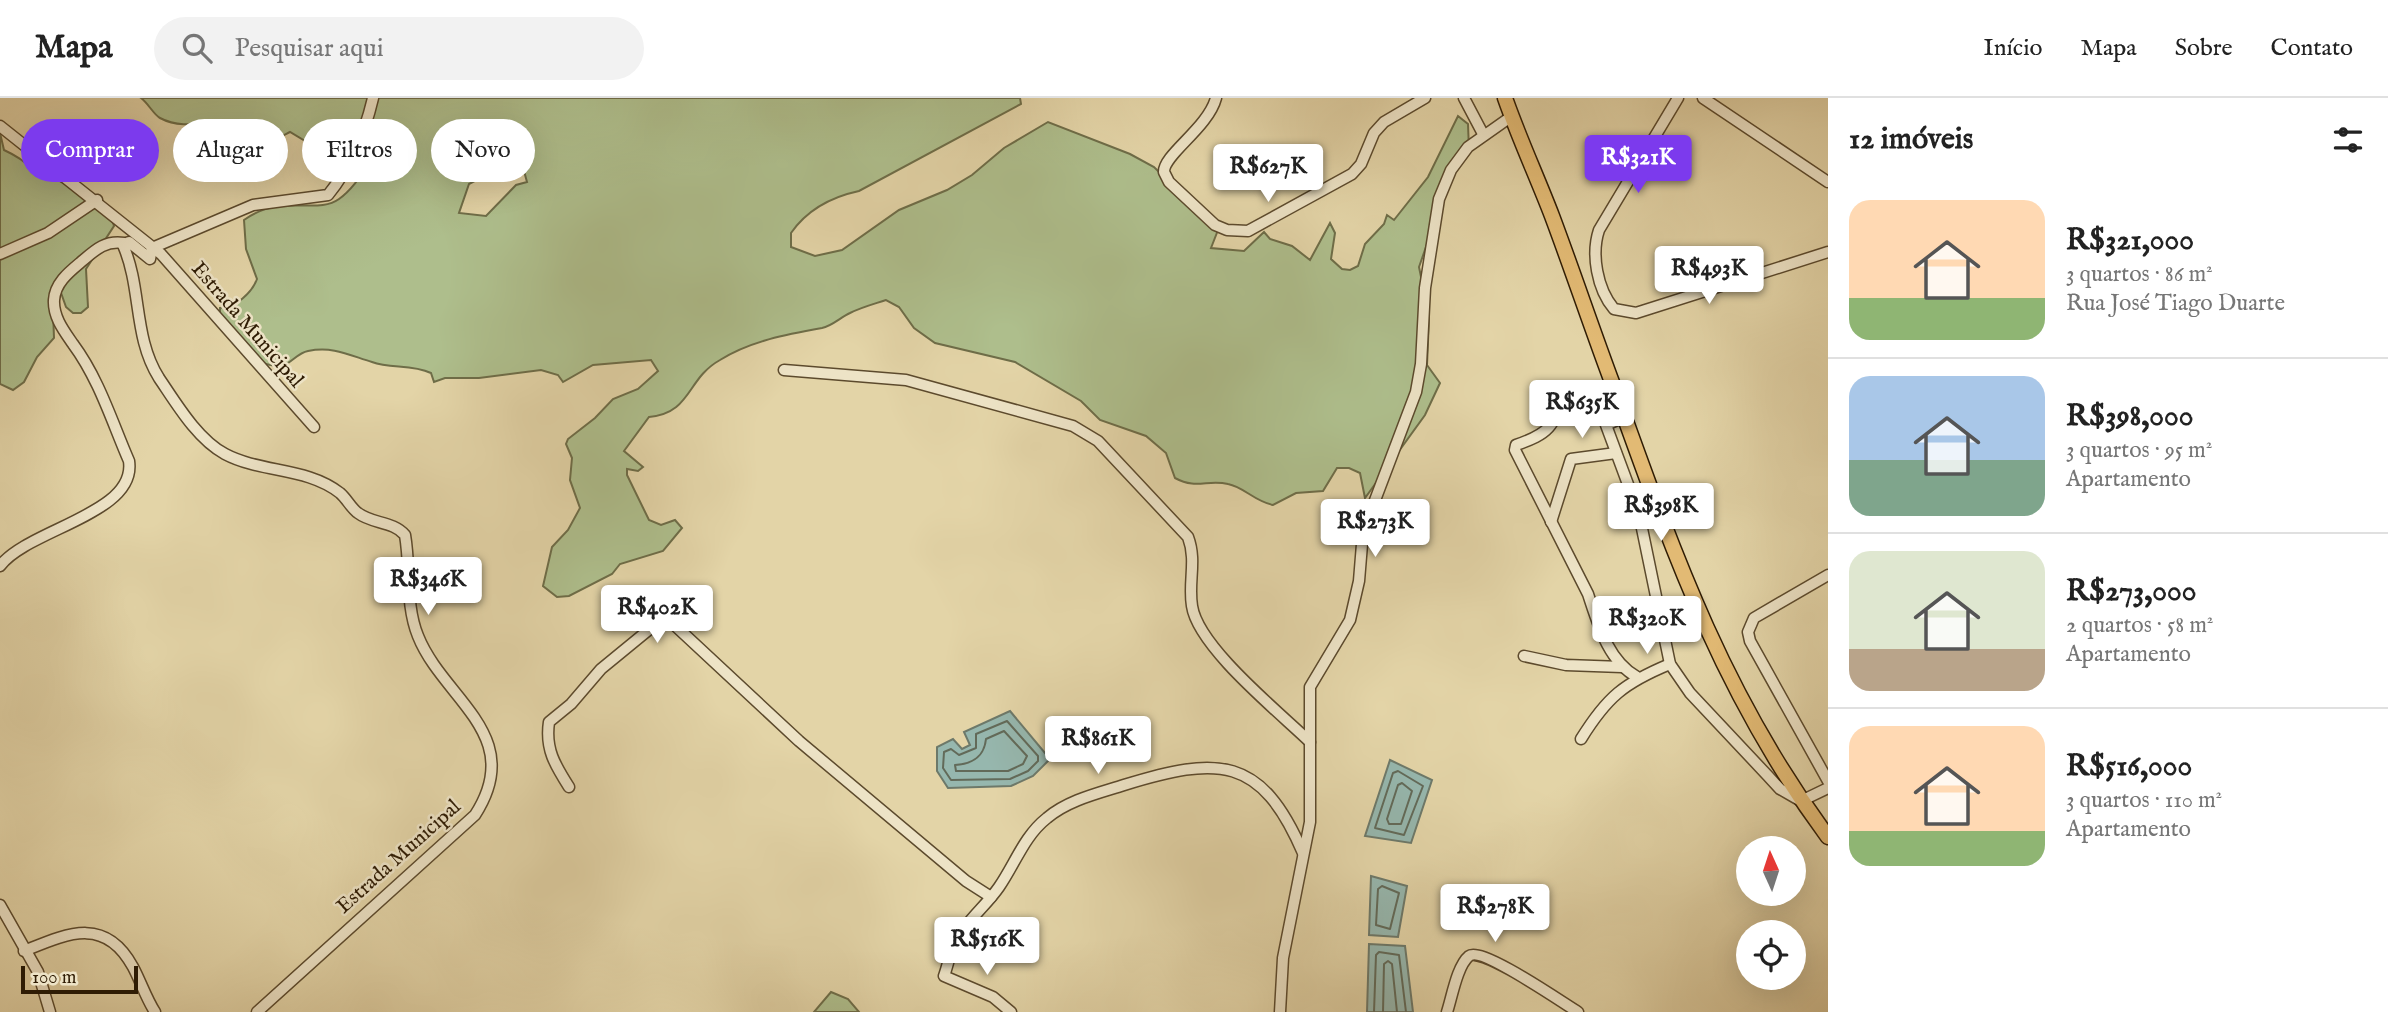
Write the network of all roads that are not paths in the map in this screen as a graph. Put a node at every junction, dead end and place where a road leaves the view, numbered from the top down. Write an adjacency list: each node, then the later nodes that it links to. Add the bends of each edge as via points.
1 (373, 98): 14 (street, Estrada Municipal, via 345,170 328,195 253,205)
2 (1216, 98): 3 (street, via 1206,122 1168,158 1164,172 1215,225 1238,232 1258,228 1336,185 1361,163 1384,122)
3 (1425, 98)
4 (1464, 98): 10 (street)
5 (1505, 98): 8 (main road)
6 (1678, 98): 17 (street, via 1599,230 1594,255)
7 (1703, 98): 11 (street)
8 (1512, 116): 10 (street); 18 (main road)
9 (0, 126): 12 (street, Estrada Municipal)
10 (1483, 134): 32 (street, via 1458,158 1439,199 1416,392 1363,532 1350,620 1310,687)
11 (1828, 182)
12 (96, 201): 14 (street, Estrada Municipal); 16 (street, via 48,233)
13 (124, 243): 14 (street, via 129,242 149,259); 25 (street, via 105,243 93,252 57,286 54,300 62,330 99,387 131,474 109,503 24,547); 44 (street, Estrada Municipal, via 146,352 165,386 212,445 226,455 311,478 342,494 359,514 394,526 405,536 410,607 419,639 473,713 493,774 490,790 475,815)
14 (152, 248): 22 (street, Estrada Municipal)
15 (1828, 252): 17 (street, via 1636,313 1614,309)
16 (0, 254)
17 (1607, 299): 18 (street)
18 (1585, 308): 21 (main road)
19 (784, 370): 32 (street, via 906,380 1073,426 1098,441 1188,537 1194,557 1192,605 1205,636)
20 (1563, 393): 24 (street, via 1548,430 1516,445 1515,450)
21 (1623, 417): 23 (street, via 1606,425); 36 (main road, via 1709,638)
22 (314, 427)
23 (1616, 453): 24 (street, via 1571,459); 28 (street, via 1639,514)
24 (1551, 522): 29 (street)
25 (0, 566)
26 (1828, 575): 33 (street, via 1754,618 1748,632 1788,715)
27 (1524, 656): 29 (street, via 1566,665)
28 (1670, 664): 30 (street); 36 (street, via 1690,693 1780,789)
29 (1622, 667): 30 (street)
30 (1637, 677): 31 (street, via 1611,696)
31 (1581, 739)
32 (1310, 742): 38 (street, via 1310,822)
33 (1828, 781)
34 (569, 788): 39 (street, via 547,747 549,722 601,670 662,619 668,619 799,741 965,881)
35 (1828, 788): 36 (street)
36 (1801, 801): 37 (main road)
37 (1828, 837)
38 (1303, 853): 39 (street, via 1288,819 1269,796 1243,775 1217,766 1156,775 1064,806 1028,838); 46 (street, via 1283,958)
39 (991, 897): 45 (street, via 955,942 944,976 993,998)
40 (0, 905): 41 (street)
41 (24, 951): 42 (street, via 38,972); 43 (street, via 76,931 106,939 133,965)
42 (50, 1012)
43 (155, 1012)
44 (257, 1012)
45 (1011, 1012)
46 (1280, 1012)
47 (1447, 1012): 48 (street, via 1468,957 1481,954)
48 (1578, 1012)

